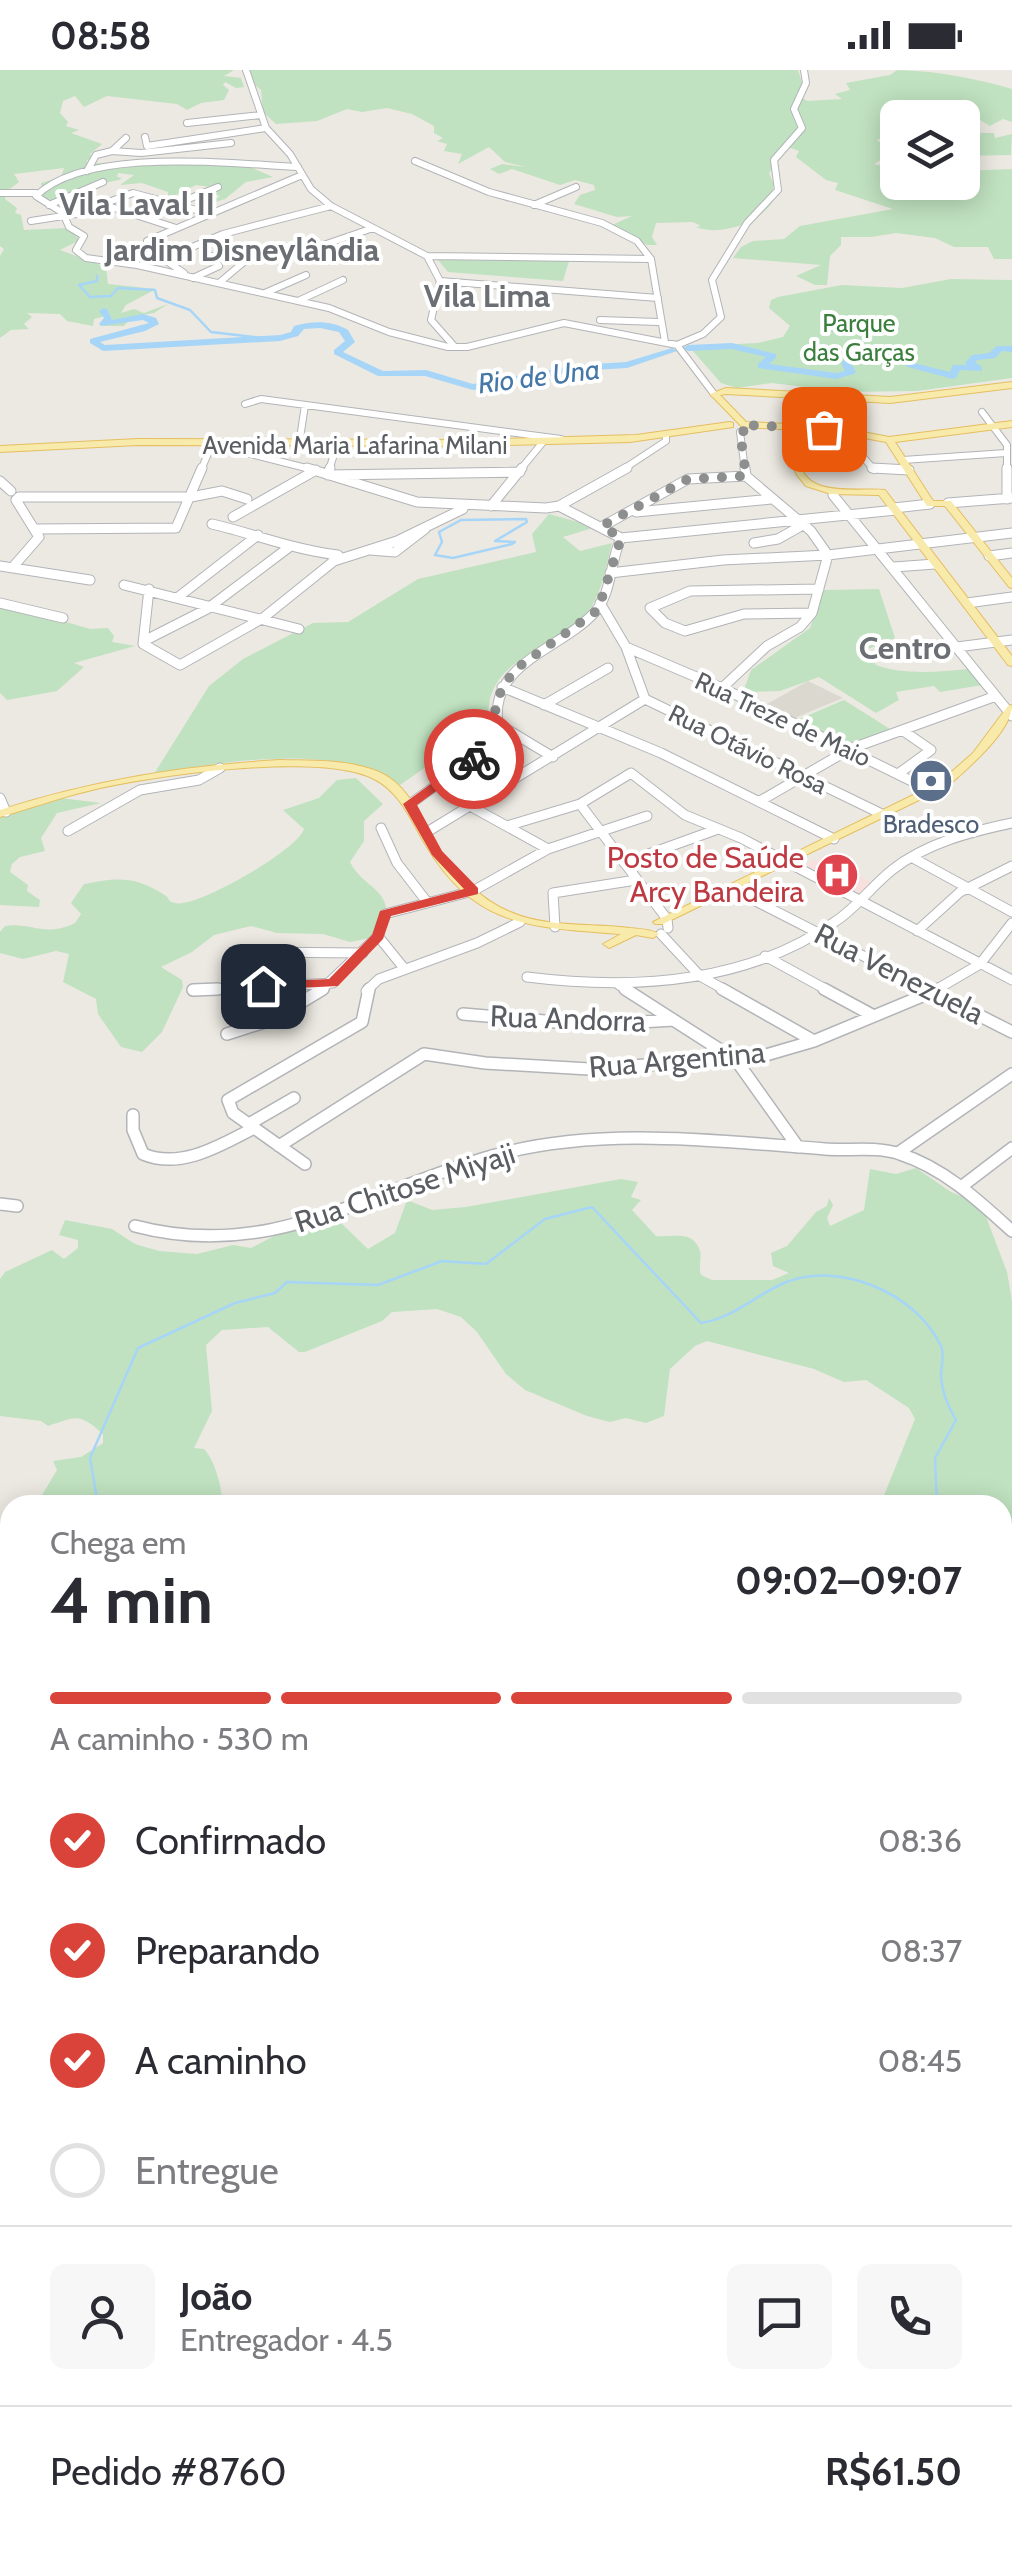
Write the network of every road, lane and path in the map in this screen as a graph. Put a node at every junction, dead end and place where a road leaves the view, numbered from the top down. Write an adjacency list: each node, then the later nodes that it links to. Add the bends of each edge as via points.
1 (246, 70): 4 (street)
2 (804, 70): 53 (street, via 806,83 794,105 802,128 772,166 778,190 747,223 712,280 721,318)
3 (212, 111): 5 (street)
4 (261, 115): 5 (street); 7 (street)
5 (218, 120): 6 (street)
6 (187, 123)
7 (266, 128): 8 (street); 18 (street)
8 (222, 134): 9 (street, via 146,146); 11 (street)
9 (145, 137)
10 (126, 138): 13 (street)
11 (231, 143): 12 (street); 16 (street)
12 (195, 148): 13 (street); 15 (street)
13 (112, 151): 17 (street, via 96,155)
14 (415, 161): 29 (street)
15 (200, 164): 16 (street); 17 (street)
16 (248, 166): 18 (street)
17 (87, 171): 24 (street)
18 (300, 171): 30 (street); 31 (street)
19 (103, 182): 21 (street)
20 (218, 187): 28 (street)
21 (86, 188): 25 (street); 26 (street)
22 (576, 188): 29 (street)
23 (0, 193): 24 (street)
24 (36, 193): 26 (street)
25 (116, 198): 27 (street); 28 (street, via 132,193)
26 (49, 204): 32 (street)
27 (102, 204): 32 (street); 34 (street)
28 (176, 204): 31 (street)
29 (534, 205): 41 (street, via 624,233)
30 (330, 206): 35 (street); 39 (street, via 223,234)
31 (211, 214): 34 (street)
32 (67, 216): 33 (street); 43 (street, via 84,236 76,250 80,256)
33 (30, 221)
34 (176, 228): 39 (street, via 146,244)
35 (373, 228): 36 (street, via 303,252); 38 (street)
36 (276, 249)
37 (213, 256): 43 (street, via 220,266)
38 (427, 256): 41 (street); 45 (street)
39 (164, 258): 43 (street)
40 (245, 260): 46 (street)
41 (651, 260): 48 (street)
42 (306, 275): 47 (street)
43 (190, 277): 46 (street)
44 (343, 280): 49 (street)
45 (440, 281): 48 (street); 54 (street, via 431,320)
46 (219, 283): 47 (street)
47 (265, 293): 49 (street)
48 (658, 298): 51 (street)
49 (298, 301): 54 (street)
50 (600, 320): 51 (street)
51 (658, 322): 52 (street)
52 (665, 342): 53 (street); 54 (street, via 564,323)
53 (678, 345): 56 (street)
54 (458, 348)
55 (1012, 385): 56 (main road, via 890,400 754,392)
56 (722, 397): 60 (main road)
57 (244, 404): 58 (street, via 256,399)
58 (305, 405): 67 (street); 70 (street)
59 (982, 412): 63 (street)
60 (738, 426): 62 (main road, Avenida Maria Lafarina Milani); 64 (main road, Avenida Maria Lafarina Milani); 81 (street)
61 (1012, 426): 63 (main road, Avenida Maria Lafarina Milani)
62 (804, 427): 65 (main road, Avenida Maria Lafarina Milani); 85 (main road, via 797,469)
63 (995, 428): 68 (main road, Avenida Maria Lafarina Milani); 75 (street)
64 (666, 434): 66 (main road, Avenida Maria Lafarina Milani); 93 (street, via 655,452)
65 (844, 434): 68 (main road, Avenida Maria Lafarina Milani); 77 (street, via 875,471)
66 (635, 438): 67 (main road, Avenida Maria Lafarina Milani); 67 (main road, Avenida Maria Lafarina Milani)
67 (567, 442): 69 (main road, Avenida Maria Lafarina Milani)
68 (890, 442): 77 (main road)
69 (542, 443): 71 (main road, Avenida Maria Lafarina Milani); 79 (street)
70 (300, 444): 71 (main road, Avenida Maria Lafarina Milani); 73 (main road, Avenida Maria Lafarina Milani); 74 (main road, Avenida Maria Lafarina Milani)
71 (419, 444): 73 (main road, Avenida Maria Lafarina Milani)
72 (215, 445): 74 (main road, Avenida Maria Lafarina Milani); 76 (main road, Avenida Maria Lafarina Milani); 86 (street)
73 (338, 445): 80 (street)
74 (246, 448): 78 (street)
75 (1008, 448): 77 (street); 87 (street)
76 (0, 449)
77 (906, 465): 91 (main road)
78 (316, 470): 80 (street); 99 (street)
79 (520, 472): 80 (street); 92 (street)
80 (328, 476): 92 (street, via 417,502)
81 (746, 476): 83 (street, via 692,478); 89 (street)
82 (0, 481): 84 (street)
83 (672, 488): 94 (street); 97 (street)
84 (15, 494): 86 (street); 104 (street)
85 (833, 495): 96 (main road, via 880,491); 98 (street)
86 (191, 497): 88 (street, via 222,492); 104 (street, via 176,528)
87 (1009, 498): 90 (street)
88 (247, 499)
89 (771, 499): 94 (street); 101 (street)
90 (948, 503): 91 (main road); 107 (main road)
91 (930, 504): 96 (street)
92 (482, 506): 95 (street); 116 (street, via 432,524 398,552 366,548)
93 (559, 506): 95 (street); 100 (street)
94 (684, 507): 97 (street)
95 (546, 508): 100 (street)
96 (895, 509): 98 (street); 110 (main road)
97 (628, 513): 103 (street)
98 (853, 516): 101 (street); 112 (street)
99 (233, 517)
100 (582, 517): 103 (street)
101 (802, 523): 108 (street); 109 (street); 114 (street)
102 (212, 524): 106 (street)
103 (602, 526): 108 (street)
104 (34, 528): 120 (street, via 38,542)
105 (1012, 533): 107 (street)
106 (258, 535): 111 (street); 128 (street)
107 (974, 537): 110 (street); 115 (main road)
108 (621, 538): 121 (street)
109 (754, 543)
110 (920, 543): 112 (street); 117 (main road)
111 (288, 548): 116 (street); 132 (street)
112 (879, 548): 114 (street); 119 (street)
113 (1012, 553): 115 (street)
114 (828, 554): 121 (street); 126 (street)
115 (989, 556): 124 (main road)
116 (333, 558): 135 (street)
117 (935, 564): 119 (street); 131 (main road)
118 (0, 566): 120 (street)
119 (894, 567): 140 (street)
120 (12, 568): 122 (street)
121 (610, 573): 130 (street)
122 (90, 580)
123 (124, 584): 125 (street)
124 (1012, 585)
125 (149, 589): 128 (street); 137 (street)
126 (819, 589): 133 (street); 133 (street, via 690,591 650,608 685,631 744,614)
127 (1012, 597): 131 (street)
128 (177, 598): 132 (street)
129 (0, 603): 134 (street)
130 (600, 603): 141 (street, Rua Otávio Rosa); 144 (street)
131 (968, 603): 139 (main road)
132 (207, 609): 135 (street); 137 (street)
133 (812, 613): 145 (street)
134 (63, 618)
135 (263, 618): 136 (street); 137 (street, via 185,664 170,662)
136 (299, 629)
137 (144, 640)
138 (1012, 640): 139 (street)
139 (996, 642): 140 (street); 142 (main road)
140 (957, 647): 146 (street)
141 (626, 648): 145 (street, Rua Treze de Maio); 147 (street, Rua Otávio Rosa)
142 (1012, 663)
143 (608, 668): 148 (street)
144 (502, 687): 148 (street); 152 (street, via 494,715)
145 (722, 688): 153 (street, Rua Treze de Maio)
146 (996, 696): 149 (street); 151 (street)
147 (645, 699): 150 (street); 157 (street, Rua Otávio Rosa)
148 (544, 705): 150 (street)
149 (1011, 714): 158 (main road, via 956,781)
150 (599, 726): 154 (street); 160 (street)
151 (902, 730): 153 (street); 156 (street, via 931,750)
152 (509, 733): 154 (street); 161 (street)
153 (850, 749): 156 (street, Rua Treze de Maio); 157 (street)
154 (553, 757): 163 (street)
155 (220, 768): 161 (main road, via 347,766 376,775); 164 (main road, via 113,782); 171 (street, via 198,780 140,790)
156 (898, 774): 158 (street, Rua Treze de Maio)
157 (803, 776): 160 (street); 166 (street, Rua Otávio Rosa)
158 (935, 793): 166 (main road)
159 (0, 798): 164 (street)
160 (760, 801): 175 (street)
161 (410, 804): 173 (main road)
162 (580, 804): 168 (street); 170 (street, via 630,773 684,815); 174 (street)
163 (472, 806): 168 (street); 173 (street)
164 (3, 814)
165 (648, 816): 174 (street)
166 (888, 817): 172 (main road)
167 (1012, 823): 177 (street)
168 (507, 826): 176 (street)
169 (381, 828): 185 (street)
170 (718, 829): 178 (street); 179 (street)
171 (68, 830)
172 (860, 831): 175 (main road); 179 (main road)
173 (427, 832): 184 (main road, via 444,863)
174 (598, 832): 176 (street); 178 (street)
175 (834, 839): 179 (main road)
176 (548, 849): 184 (street)
177 (913, 858): 182 (street); 186 (street)
178 (624, 863): 181 (street)
179 (788, 865): 183 (main road); 186 (street)
180 (1012, 866): 182 (street)
181 (636, 880): 190 (street, via 553,892); 191 (street)
182 (966, 885): 187 (street); 192 (street)
183 (735, 890): 191 (main road); 193 (street, Rua Venezuela)
184 (473, 891): 185 (street); 188 (main road)
185 (427, 902): 194 (street, via 385,914)
186 (859, 902): 192 (street); 193 (street)
187 (1012, 912)
188 (520, 922): 190 (main road); 199 (street, via 463,949)
189 (1012, 922): 198 (street, Rua Argentina)
190 (554, 927): 191 (main road)
191 (656, 928): 200 (street)
192 (918, 931): 198 (street)
193 (818, 932): 197 (street); 206 (street, Rua Venezuela)
194 (378, 936): 196 (street); 199 (street)
195 (248, 952): 196 (street)
196 (362, 953): 203 (street)
197 (765, 956): 200 (street); 208 (street)
198 (980, 964): 202 (street); 206 (street, Rua Argentina)
199 (403, 966): 219 (street, via 365,992 362,1022 228,1100)
200 (700, 976): 204 (street); 212 (street)
201 (527, 978): 204 (street)
202 (1012, 980)
203 (333, 983): 205 (street); 211 (street, via 278,1020)
204 (616, 984): 209 (street)
205 (192, 990)
206 (935, 991): 208 (street, Rua Argentina); 210 (street, Rua Venezuela)
207 (463, 1014): 209 (street, Rua Andorra, via 591,1026)
208 (872, 1015): 212 (street, Rua Argentina)
209 (673, 1020): 213 (street)
210 (1012, 1032)
211 (227, 1034)
212 (814, 1042): 213 (street, Rua Argentina)
213 (736, 1060): 220 (street, Rua Argentina, via 589,1070 424,1054); 221 (street)
214 (1012, 1074): 215 (street)
215 (1000, 1083): 216 (street); 223 (street)
216 (1012, 1089)
217 (294, 1098): 219 (street)
218 (133, 1114): 219 (street, via 143,1154 160,1161)
219 (252, 1126): 220 (street)
220 (280, 1146): 224 (street)
221 (798, 1147): 223 (street, Rua Chitose Miyaji); 228 (street, Rua Chitose Miyaji, via 545,1146 257,1232 182,1238)
222 (1012, 1148): 225 (street)
223 (898, 1152): 225 (street)
224 (306, 1164)
225 (961, 1187): 229 (street)
226 (17, 1206): 227 (street)
227 (1, 1212)
228 (135, 1226)
229 (1012, 1231)

